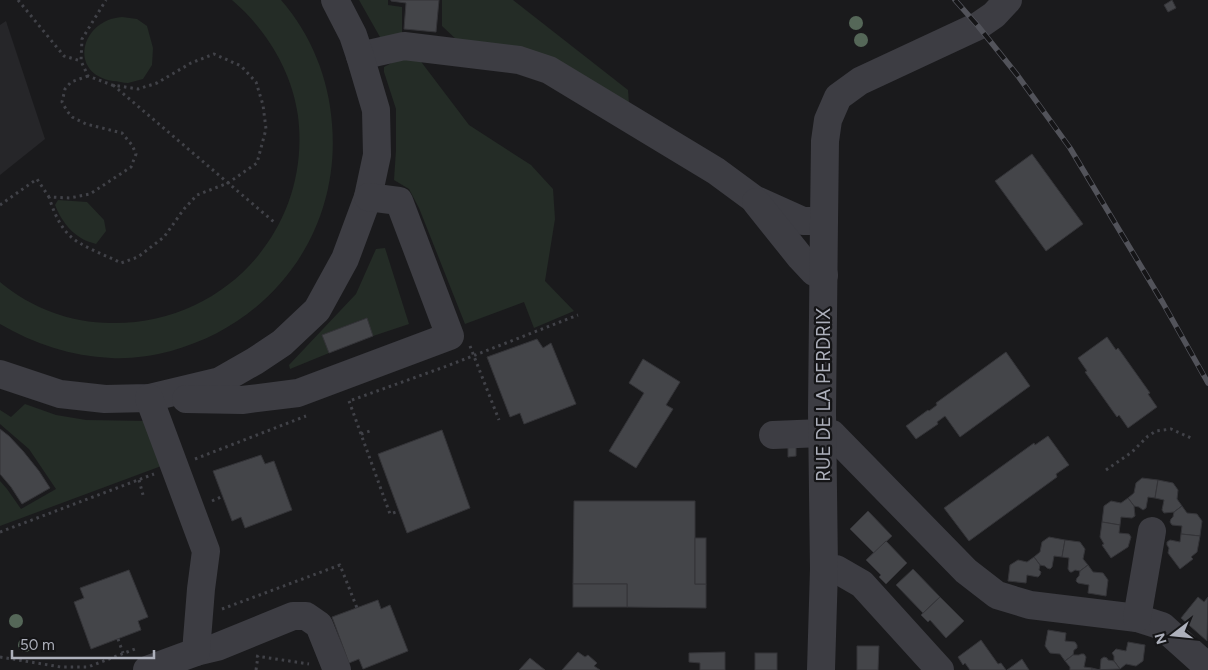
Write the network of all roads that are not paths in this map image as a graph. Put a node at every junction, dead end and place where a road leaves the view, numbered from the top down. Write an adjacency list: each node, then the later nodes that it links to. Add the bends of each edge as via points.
1 (335, 0): 3 (street)
2 (1008, 0): 6 (street, RUE DE LA PERDRIX, via 978,26 860,80 838,97 828,120 825,142)
3 (360, 56): 4 (street, via 376,110 377,155); 5 (street, via 404,46 519,60 549,70 716,171)
4 (368, 197): 8 (street, via 345,259 317,310); 11 (street, via 399,201 450,336)
5 (754, 199): 6 (street, via 802,221); 7 (street, via 814,272)
6 (824, 221): 7 (street, RUE DE LA PERDRIX)
7 (824, 275): 12 (street, RUE DE LA PERDRIX)
8 (255, 361): 10 (street, via 220,381); 11 (street)
9 (0, 374): 10 (street, via 60,394 105,399)
10 (149, 398): 11 (street); 17 (street, via 206,551)
11 (303, 404)
12 (822, 433): 13 (street); 15 (street, RUE DE LA PERDRIX); 16 (street, via 832,434 966,571 997,595 1030,605)
13 (773, 434)
14 (1152, 531): 16 (street)
15 (824, 569): 21 (street, RUE DE LA PERDRIX); 22 (street, via 836,569 862,584)
16 (1137, 618): 20 (street, via 1162,626)
17 (196, 652): 18 (street); 19 (street, via 217,647 293,616 306,616 319,625)
18 (143, 658)
19 (326, 667)
20 (1208, 669)
21 (821, 670)
22 (940, 670)

